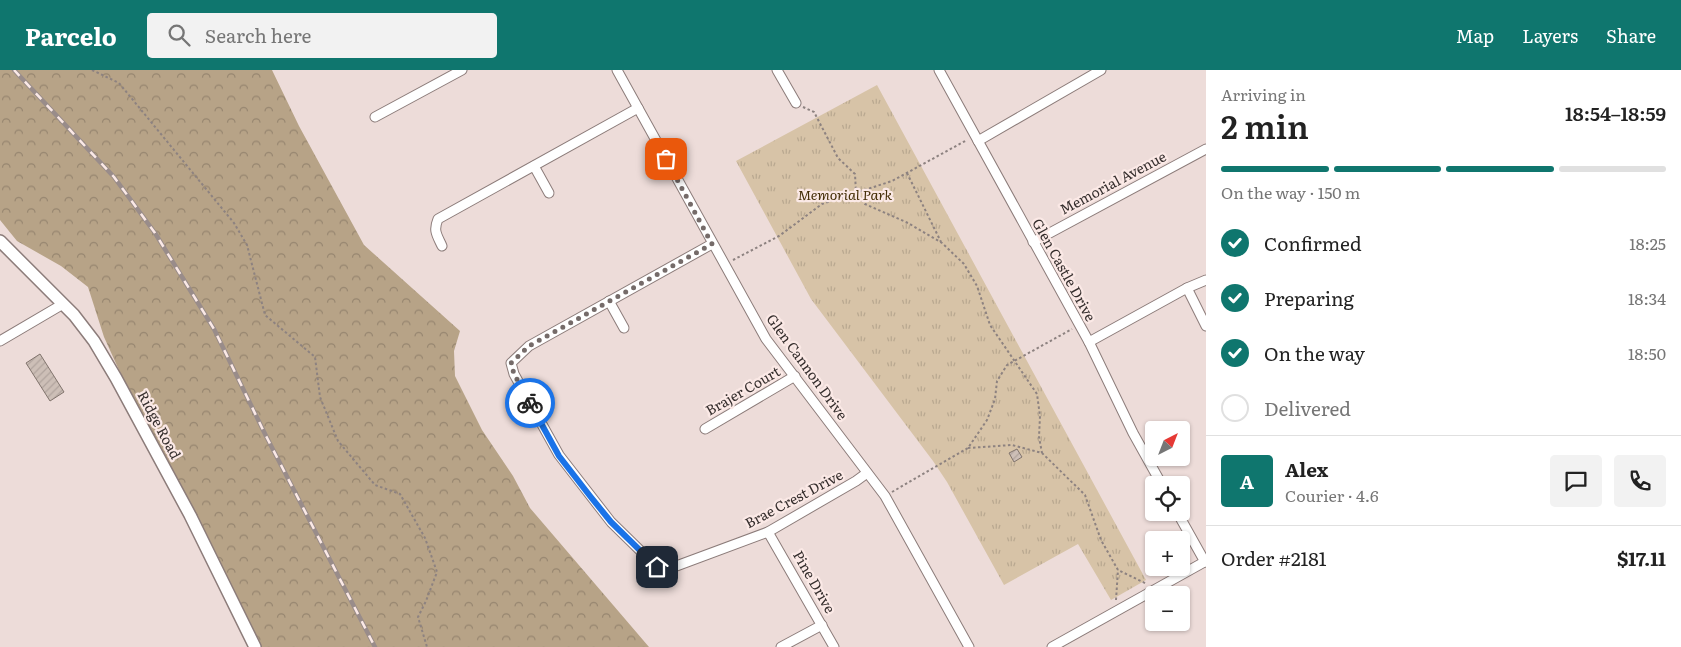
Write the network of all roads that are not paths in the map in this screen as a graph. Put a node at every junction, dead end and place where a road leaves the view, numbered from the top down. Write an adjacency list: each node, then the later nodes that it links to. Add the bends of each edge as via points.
1 (462, 70): 8 (street)
2 (617, 70): 7 (street, Glen Cannon Drive)
3 (777, 70): 6 (street)
4 (939, 70): 9 (street, Glen Castle Drive)
5 (1101, 70): 9 (street)
6 (796, 104)
7 (638, 108): 11 (street); 15 (street, Glen Cannon Drive)
8 (375, 117)
9 (977, 138): 14 (street, Glen Castle Drive)
10 (1206, 149): 14 (street, Memorial Avenue)
11 (534, 166): 12 (street); 16 (street, via 438,219 436,235)
12 (550, 193)
13 (0, 241): 20 (main road, Ridge Road)
14 (1033, 242): 24 (street, Glen Castle Drive)
15 (712, 244): 19 (street, Brae Crest Drive); 25 (street, Glen Cannon Drive, via 766,339)
16 (442, 246)
17 (1206, 280): 18 (street)
18 (1187, 288): 21 (street); 24 (street)
19 (610, 301): 22 (street); 30 (street, Brae Crest Drive, via 529,346 511,363 559,456 611,522 657,567 670,568)
20 (63, 304): 23 (street); 33 (main road, Ridge Road, via 94,341 116,378 190,515)
21 (1206, 326)
22 (624, 328)
23 (0, 341)
24 (1089, 342): 28 (street, Glen Castle Drive)
25 (795, 376): 26 (street, Brajer Court); 27 (street, Glen Cannon Drive)
26 (705, 429)
27 (867, 473): 30 (street, Brae Crest Drive); 36 (street, Glen Cannon Drive, via 885,496)
28 (1157, 476)
29 (1183, 521): 31 (street)
30 (768, 532): 32 (street, Pine Drive)
31 (1206, 562): 37 (street)
32 (822, 625): 34 (street); 35 (street, Pine Drive)
33 (255, 647)
34 (781, 647)
35 (834, 647)
36 (969, 647)
37 (1052, 647)

